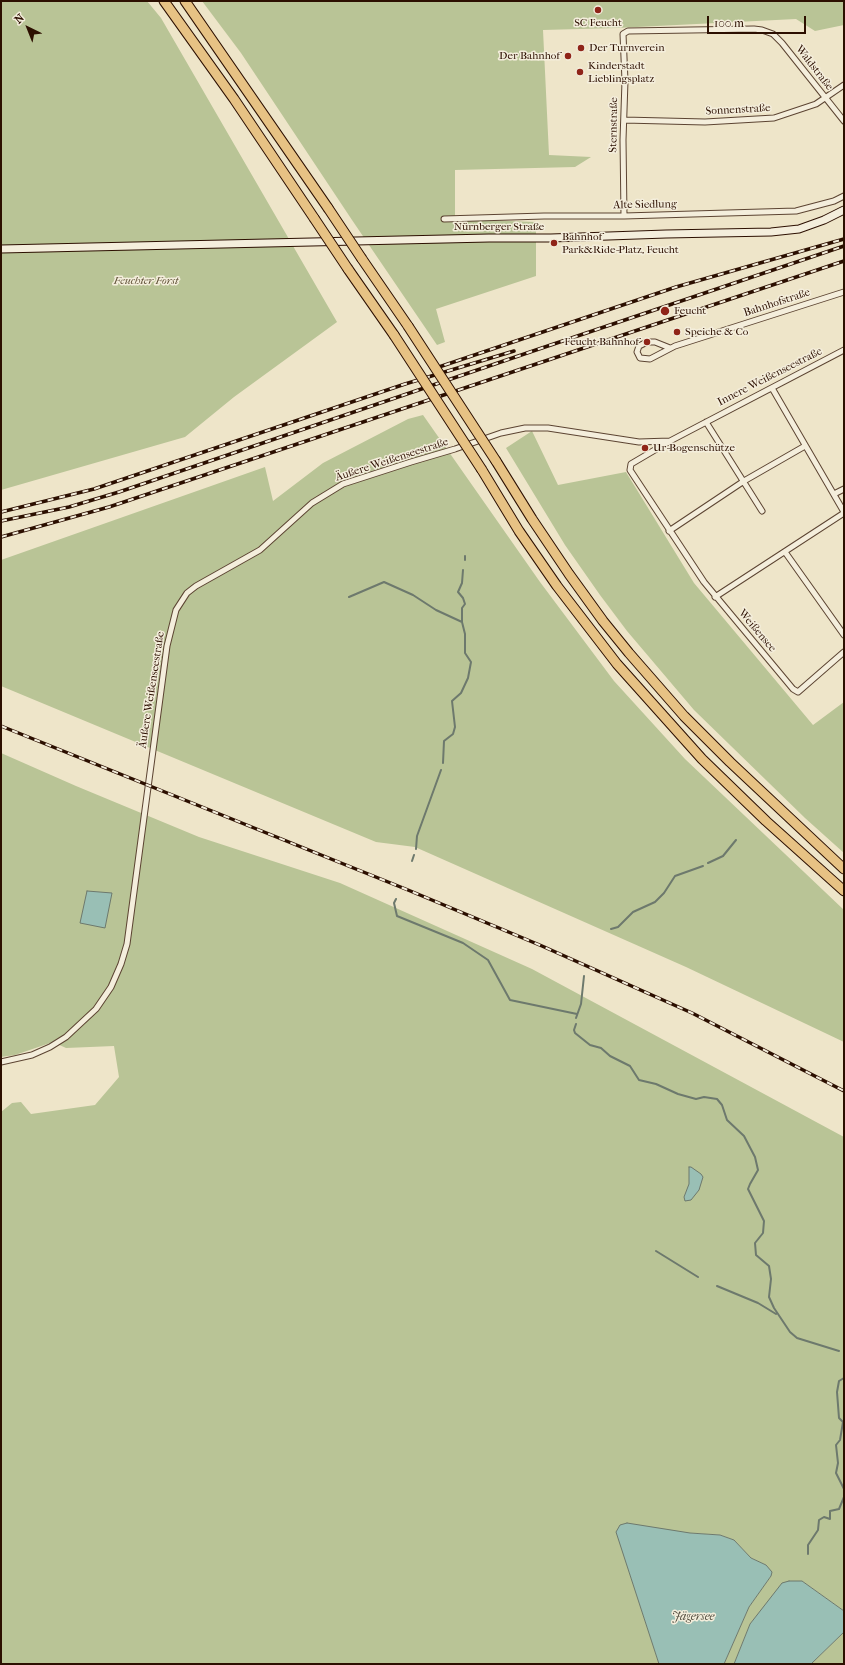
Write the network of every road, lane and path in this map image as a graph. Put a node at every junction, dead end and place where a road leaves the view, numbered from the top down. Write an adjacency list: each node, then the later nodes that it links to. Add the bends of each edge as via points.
1 (164, 1): 31 (highway, bridge, via 234,99 394,335 557,586 617,664 702,759)
2 (185, 1): 30 (highway, bridge, via 408,326 532,519 603,621 684,716)
3 (623, 34): 5 (street, Waldstraße, via 628,31 762,30 773,34 782,43); 6 (street, Sternstraße)
4 (844, 85): 5 (street, Sonnenstraße)
5 (826, 99): 6 (street, Sonnenstraße, via 774,118 705,122); 7 (street, Waldstraße)
6 (624, 120): 10 (street, Sternstraße)
7 (844, 120)
8 (844, 196): 10 (street, Alte Siedlung, via 796,211)
9 (844, 210): 12 (main road, Nürnberger Straße, via 806,227 772,232)
10 (624, 216): 11 (street, Alte Siedlung)
11 (444, 219)
12 (1, 249)
13 (844, 292): 14 (street, Bahnhofstraße)
14 (670, 348): 14 (street, Bahnhofstraße, via 655,342 647,342 639,346 637,352 640,358 650,360)
15 (844, 350): 16 (street, Innere Weißenseestraße)
16 (772, 388): 17 (street, Innere Weißenseestraße); 19 (street)
17 (706, 422): 18 (street, Innere Weißenseestraße); 20 (street)
18 (670, 441): 25 (street, Innere Weißenseestraße, via 631,464 630,470); 32 (street, Äußere Weißenseestraße, via 640,442 548,428 525,428 500,433 343,484 312,503 260,550 187,593 176,610 167,646 127,944 121,964 111,987 96,1009 66,1037 32,1055)
19 (805, 446): 20 (street); 22 (street)
20 (744, 481): 23 (street); 25 (street)
21 (844, 489): 22 (street)
22 (834, 494): 24 (street)
23 (762, 512)
24 (844, 512): 26 (street)
25 (669, 531): 27 (street, Innere Weißenseestraße)
26 (785, 552): 27 (street); 28 (street)
27 (715, 597): 29 (street, Weißensee, via 798,692)
28 (844, 636)
29 (844, 652)
30 (844, 868)
31 (844, 891)
32 (1, 1062)

